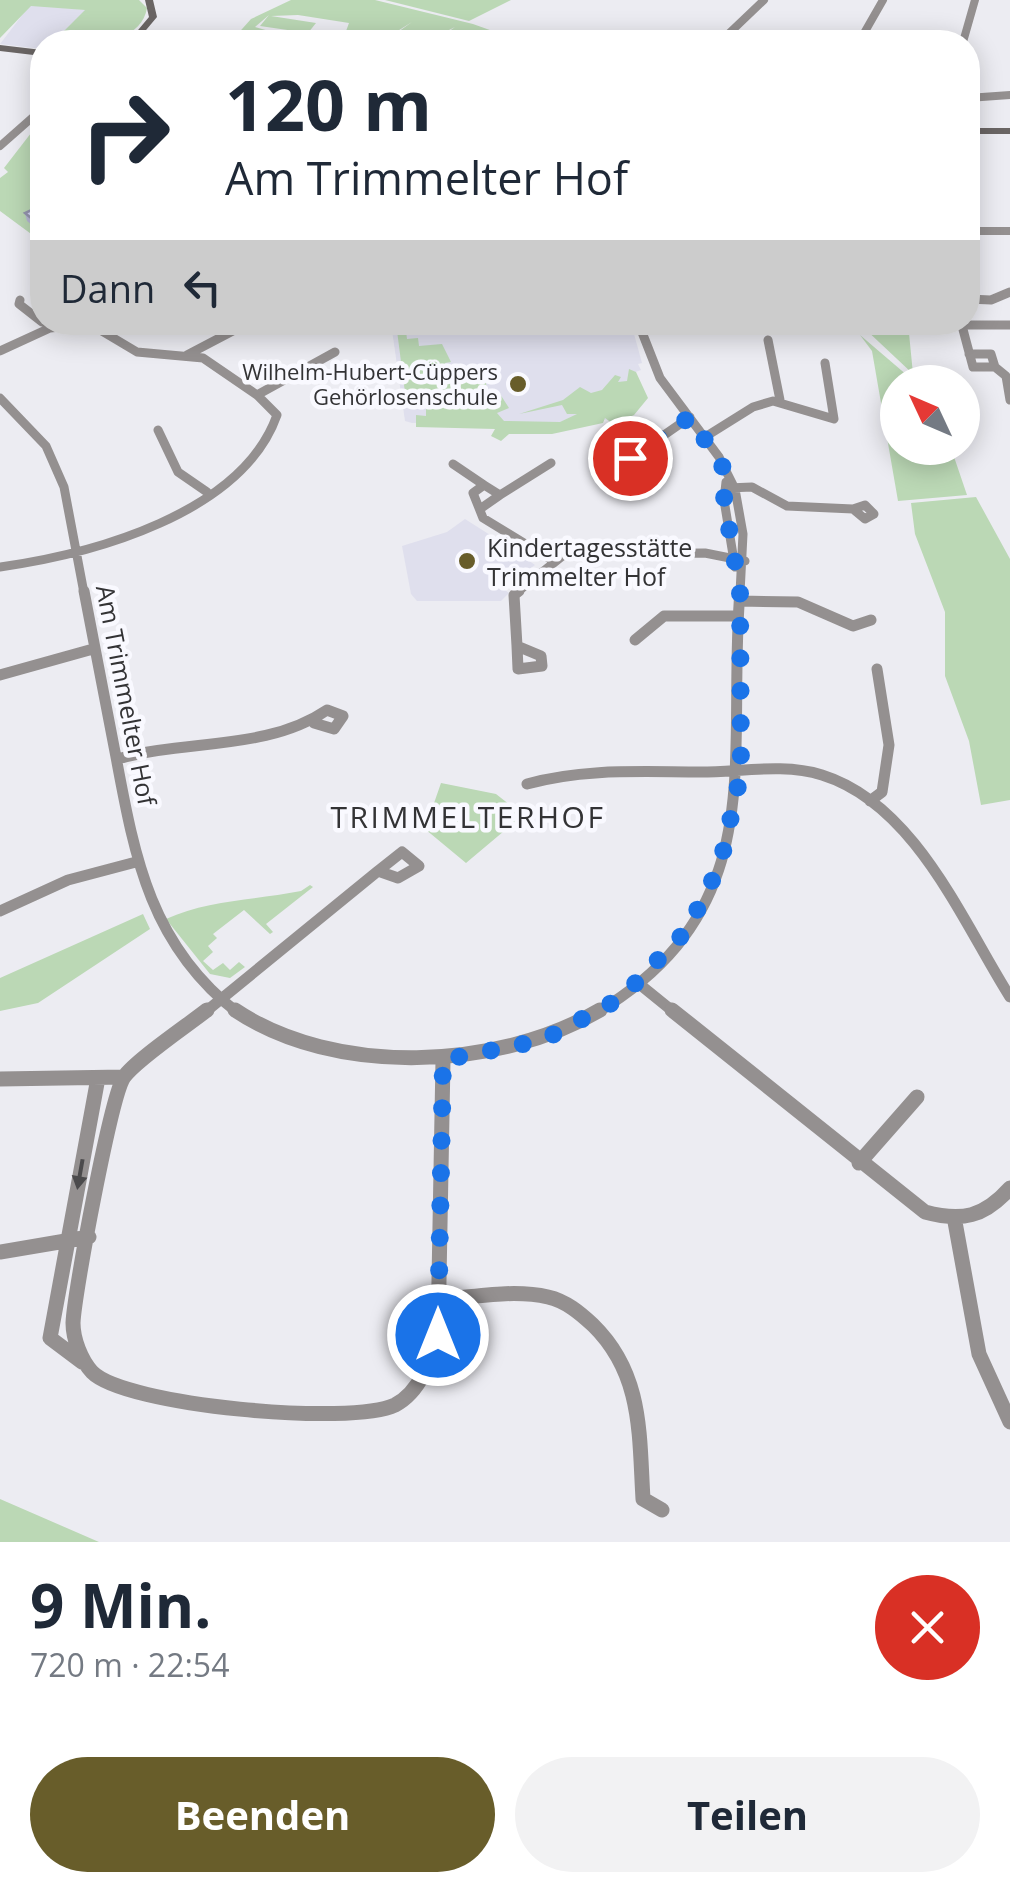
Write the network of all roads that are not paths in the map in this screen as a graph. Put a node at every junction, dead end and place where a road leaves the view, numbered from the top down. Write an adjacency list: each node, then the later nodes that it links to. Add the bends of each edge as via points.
1 (149, 0): 5 (main road, via 154,10)
2 (764, 0): 8 (street)
3 (883, 0): 9 (street)
4 (974, 0): 10 (street)
5 (146, 27): 6 (main road); 7 (main road)
6 (141, 30)
7 (143, 30)
8 (733, 30)
9 (866, 30)
10 (966, 30)
11 (0, 48): 12 (main road)
12 (30, 52)
13 (1010, 95): 14 (street)
14 (980, 97)
15 (30, 119): 18 (street)
16 (1010, 129): 17 (main road)
17 (980, 131)
18 (0, 146)
19 (980, 232): 20 (street)
20 (1010, 233)
21 (1010, 292): 23 (street)
22 (20, 300): 24 (street)
23 (980, 300)
24 (30, 313)
25 (980, 324): 26 (street)
26 (1010, 325)
27 (30, 333): 33 (street)
28 (117, 335): 35 (street, via 137,352)
29 (225, 335): 35 (street)
30 (643, 335): 42 (street, Am Trimmelter Hof, via 660,376)
31 (964, 335): 37 (street, via 972,366 995,366)
32 (768, 340): 40 (street)
33 (0, 351)
34 (334, 352): 38 (street)
35 (187, 355): 38 (street, via 208,361)
36 (825, 363): 40 (street, via 834,419)
37 (1008, 376): 41 (street)
38 (258, 395): 50 (street, via 276,411 272,434)
39 (0, 398): 54 (street, Am Trimmelter Hof, via 28,422 53,459)
40 (780, 400): 44 (street)
41 (1010, 400)
42 (690, 417): 44 (street, Am Trimmelter Hof); 45 (street)
43 (158, 430): 50 (street, via 178,472)
44 (705, 437): 49 (street, Am Trimmelter Hof)
45 (630, 458)
46 (551, 463): 51 (street)
47 (453, 464): 48 (street)
48 (484, 485): 51 (street); 52 (street, via 473,493)
49 (731, 488): 53 (street, via 752,488 787,506); 55 (street, Am Trimmelter Hof, via 724,500)
50 (206, 492): 54 (street, via 144,532)
51 (500, 495): 52 (street)
52 (480, 509): 56 (street, via 484,518)
53 (853, 509)
54 (78, 552): 57 (street); 63 (street, Am Trimmelter Hof)
55 (740, 560): 56 (street, via 705,552 638,552 565,554); 58 (street, Am Trimmelter Hof)
56 (555, 562): 62 (street, via 514,594)
57 (0, 567)
58 (740, 596): 59 (street, Am Trimmelter Hof); 60 (street, via 804,603 837,624)
59 (738, 616): 61 (street, via 664,616); 68 (street, Am Trimmelter Hof)
60 (871, 620)
61 (635, 640)
62 (515, 646)
63 (93, 648): 65 (street); 67 (street, Am Trimmelter Hof)
64 (876, 670): 70 (street, via 881,716 892,742 882,792)
65 (0, 675)
66 (314, 722): 67 (street)
67 (118, 759): 71 (street, Am Trimmelter Hof)
68 (741, 773): 69 (street, via 594,772); 70 (street, via 815,774); 74 (street, Am Trimmelter Hof, via 730,834 707,898)
69 (526, 784)
70 (870, 801): 76 (street, via 905,832)
71 (136, 862): 73 (street, via 106,866); 75 (street, Am Trimmelter Hof, via 156,920 179,955)
72 (378, 871): 75 (street)
73 (0, 911)
74 (638, 983): 77 (street, Am Trimmelter Hof, via 602,1011 543,1040); 82 (street)
75 (221, 996): 77 (street, Am Trimmelter Hof, via 261,1026 298,1038 369,1056); 78 (street)
76 (1010, 997)
77 (443, 1060): 88 (street)
78 (124, 1077): 79 (street); 85 (street)
79 (98, 1078): 80 (street); 86 (street, one-way to 86)
80 (0, 1080)
81 (918, 1097): 82 (street)
82 (859, 1163): 84 (street, via 909,1202)
83 (1010, 1188): 84 (street, via 989,1210)
84 (955, 1222): 90 (street, via 986,1375)
85 (88, 1238): 86 (street); 89 (street, via 73,1323)
86 (68, 1240): 87 (street); 89 (street, via 50,1338)
87 (0, 1252)
88 (439, 1300): 89 (street, via 438,1335 427,1369 394,1406 367,1413 140,1394 108,1386); 91 (street, via 562,1300 606,1335 624,1356 633,1382 643,1499)
89 (82, 1362)
90 (1010, 1422)
91 (662, 1510)

